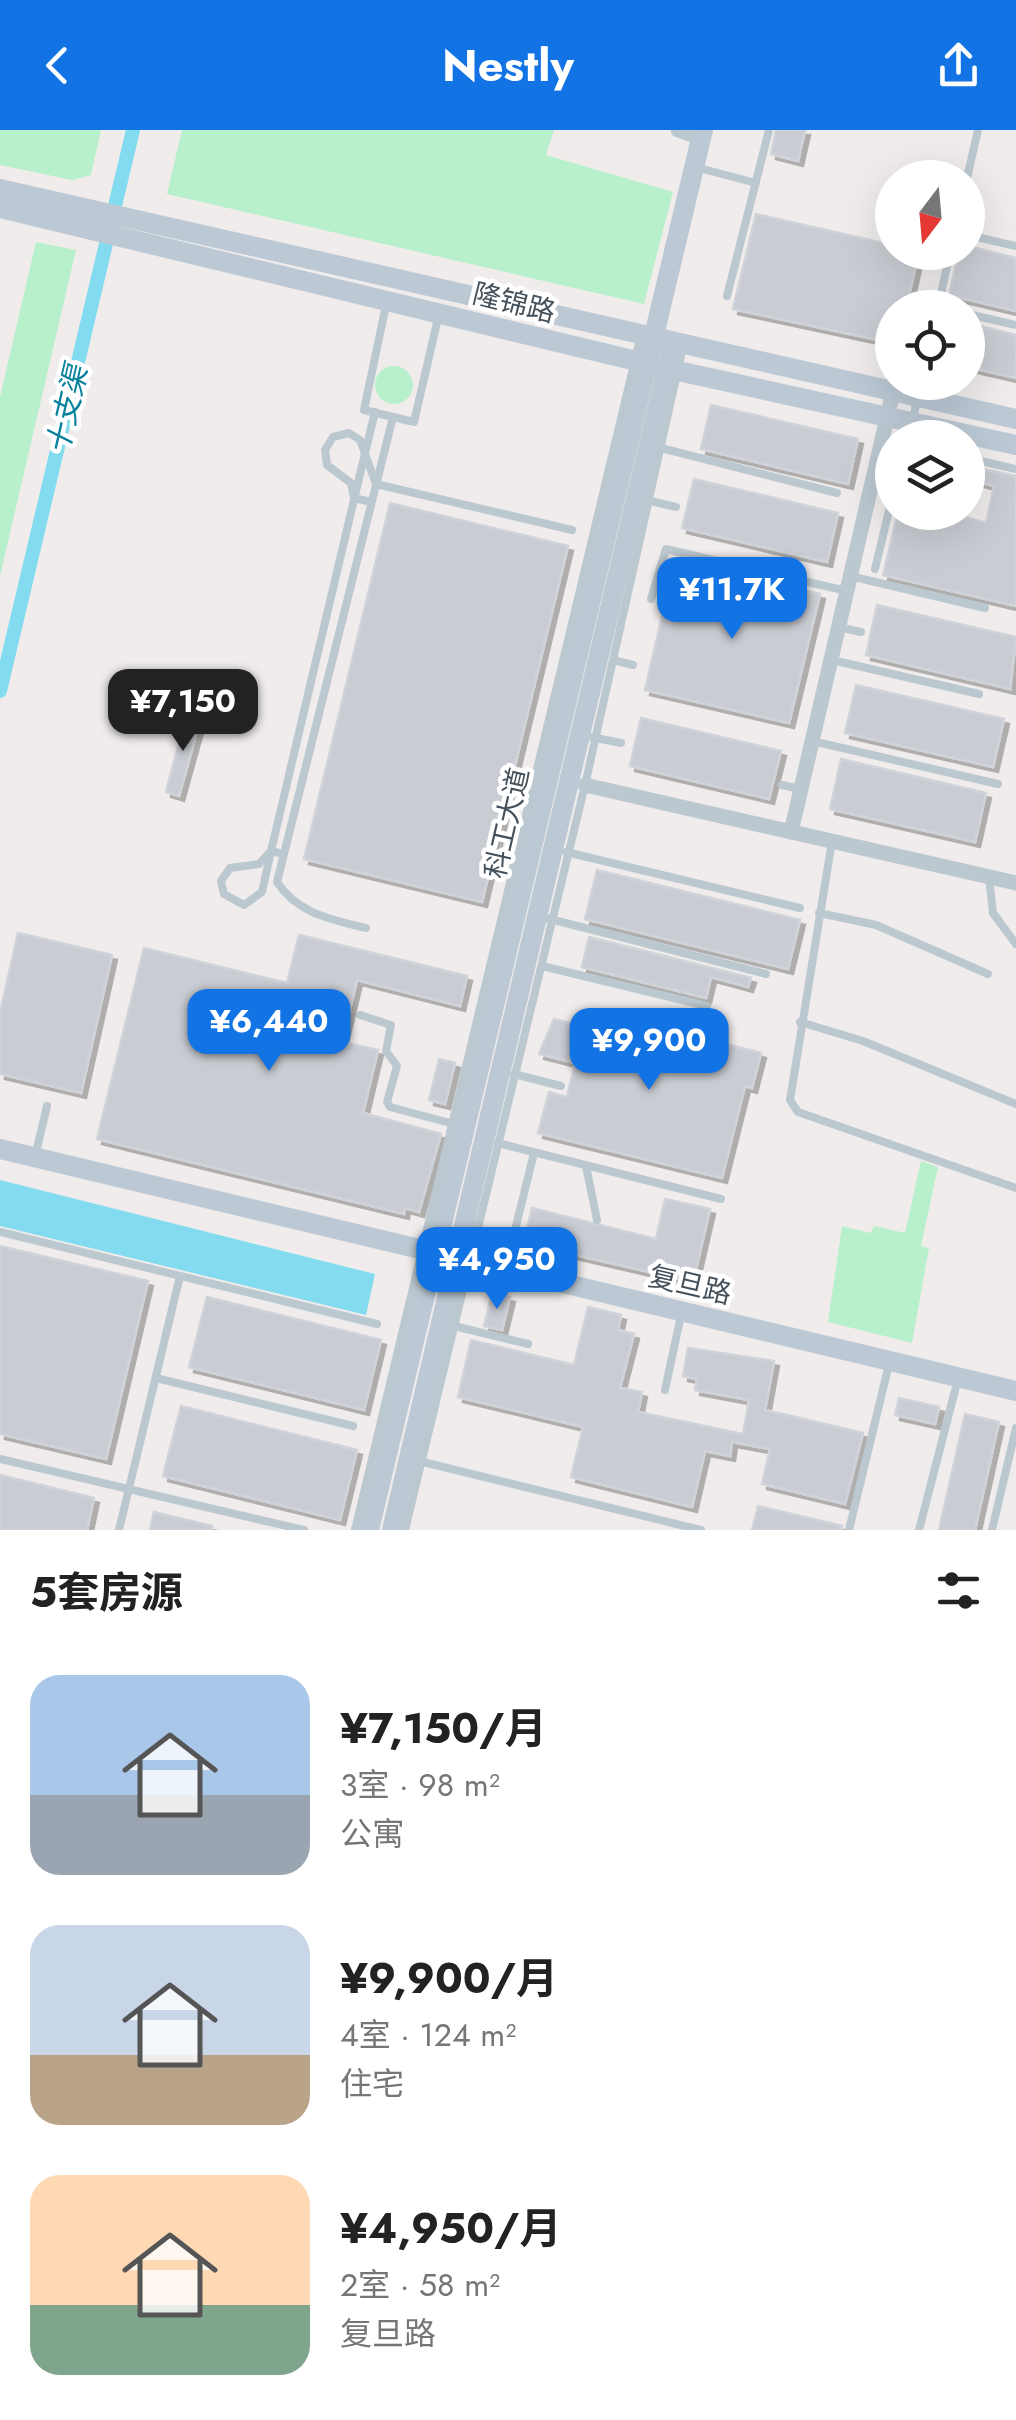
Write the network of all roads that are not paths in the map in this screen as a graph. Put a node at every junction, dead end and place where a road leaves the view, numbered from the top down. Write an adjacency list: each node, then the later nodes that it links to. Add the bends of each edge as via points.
1 (678, 130): 4 (street)
2 (769, 130): 7 (lane)
3 (978, 130): 5 (lane)
4 (702, 134): 6 (street, 科工大道)
5 (972, 160)
6 (694, 166): 7 (lane); 19 (street, 科工大道)
7 (756, 182): 14 (lane)
8 (0, 189): 10 (street, 隆锦路)
9 (0, 208): 10 (street, 隆锦路)
10 (48, 210): 12 (street, 隆锦路)
11 (985, 239): 13 (lane)
12 (186, 241): 15 (street, 隆锦路); 19 (street, 隆锦路)
13 (1016, 246)
14 (727, 296)
15 (387, 300): 16 (street, 隆锦路); 26 (lane, via 364,410)
16 (439, 313): 21 (street, 隆锦路); 27 (lane, via 414,422)
17 (985, 318): 18 (lane)
18 (1016, 325)
19 (646, 336): 20 (street, 隆锦路); 21 (street, 科工大道)
20 (678, 343): 22 (street, 科工大道); 23 (street, 隆锦路)
21 (640, 362): 22 (street, 隆锦路); 92 (street, 科工大道)
22 (672, 370): 28 (street, 隆锦路); 35 (lane); 42 (street, 科工大道)
23 (875, 388)
24 (892, 400): 28 (street)
25 (951, 400): 30 (street, 隆锦路)
26 (374, 412): 27 (lane); 34 (lane)
27 (393, 416): 39 (lane)
28 (888, 417): 29 (street, 隆锦路); 44 (street)
29 (902, 420)
30 (1016, 420)
31 (985, 438): 32 (street, 隆锦路)
32 (994, 440): 33 (street, 隆锦路); 37 (lane)
33 (1016, 445)
34 (366, 448): 39 (lane); 41 (lane); 41 (lane, via 354,435 341,434 324,450 327,465 347,478)
35 (660, 448): 40 (lane); 42 (lane)
36 (985, 461): 37 (lane)
37 (989, 462): 38 (lane)
38 (1016, 469)
39 (376, 484): 43 (lane); 47 (lane)
40 (837, 493)
41 (354, 498): 43 (lane); 71 (lane)
42 (642, 500): 46 (lane); 50 (street, 科工大道)
43 (371, 502): 72 (lane)
44 (868, 502): 45 (lane); 51 (street)
45 (875, 504)
46 (676, 507)
47 (572, 530)
48 (885, 530): 49 (lane)
49 (875, 569)
50 (624, 578): 52 (lane); 58 (lane); 61 (street, 科工大道)
51 (848, 584): 52 (lane, via 666,549); 54 (lane); 55 (street)
52 (654, 585): 53 (lane)
53 (651, 599)
54 (985, 608)
55 (838, 627): 56 (lane); 57 (street)
56 (862, 632)
57 (831, 659): 60 (lane); 62 (street)
58 (613, 660): 59 (lane); 61 (lane)
59 (633, 665)
60 (979, 694)
61 (588, 736): 63 (lane); 65 (lane); 70 (street, 科工大道)
62 (812, 741): 64 (lane); 67 (street)
63 (621, 743)
64 (998, 784)
65 (585, 785): 68 (street); 70 (lane)
66 (782, 785): 67 (lane)
67 (800, 789): 68 (street)
68 (790, 832): 69 (street)
69 (832, 841): 73 (street); 78 (lane)
70 (561, 850): 77 (lane); 79 (street, 科工大道)
71 (271, 852): 72 (lane); 76 (lane); 76 (lane, via 255,866 230,868 221,880 234,904 250,904)
72 (284, 854): 74 (lane)
73 (989, 877): 75 (street); 81 (lane, via 993,913)
74 (277, 882): 76 (lane); 80 (lane, via 289,900 315,915)
75 (1016, 883)
76 (262, 892)
77 (800, 908)
78 (819, 912): 84 (lane, via 876,925); 87 (lane)
79 (545, 918): 82 (street, 科工大道); 83 (lane)
80 (366, 928)
81 (1016, 944)
82 (534, 964): 85 (lane); 88 (street, 科工大道)
83 (766, 974)
84 (988, 974)
85 (707, 1006)
86 (360, 1015): 92 (lane, via 391,1025 386,1051 396,1066 390,1108)
87 (800, 1022): 90 (lane); 98 (lane, via 790,1100 798,1112)
88 (508, 1072): 89 (lane); 93 (street, 科工大道)
89 (561, 1086)
90 (1016, 1104)
91 (47, 1106): 96 (lane)
92 (459, 1128): 93 (lane); 103 (street, 科工大道)
93 (493, 1137): 95 (lane); 104 (street, 科工大道)
94 (0, 1148): 96 (street, 复旦路)
95 (534, 1152): 97 (lane); 101 (lane)
96 (35, 1156): 103 (street, 复旦路)
97 (586, 1166): 99 (lane); 100 (lane)
98 (1016, 1188)
99 (721, 1200)
100 (596, 1220)
101 (516, 1226)
102 (0, 1232): 105 (lane)
103 (428, 1250): 104 (street, 复旦路); 122 (lane); 123 (street, 科工大道)
104 (464, 1259): 106 (street, 复旦路); 108 (street, 科工大道)
105 (180, 1276): 107 (lane); 112 (lane)
106 (682, 1311): 110 (street, 复旦路); 113 (lane)
107 (377, 1324)
108 (448, 1325): 109 (lane); 118 (street, 科工大道)
109 (528, 1344)
110 (890, 1361): 111 (street, 复旦路); 127 (lane)
111 (958, 1377): 114 (street, 复旦路); 128 (lane)
112 (156, 1378): 115 (lane); 119 (lane)
113 (665, 1390)
114 (1016, 1391)
115 (353, 1426)
116 (1016, 1428): 129 (lane)
117 (0, 1459): 119 (lane)
118 (415, 1460): 124 (street, 科工大道); 125 (lane); 126 (lane)
119 (129, 1489): 120 (lane); 121 (lane)
120 (120, 1530)
121 (304, 1530)
122 (355, 1530)
123 (369, 1530)
124 (392, 1530)
125 (405, 1530)
126 (702, 1530)
127 (849, 1530)
128 (919, 1530)
129 (992, 1530)

